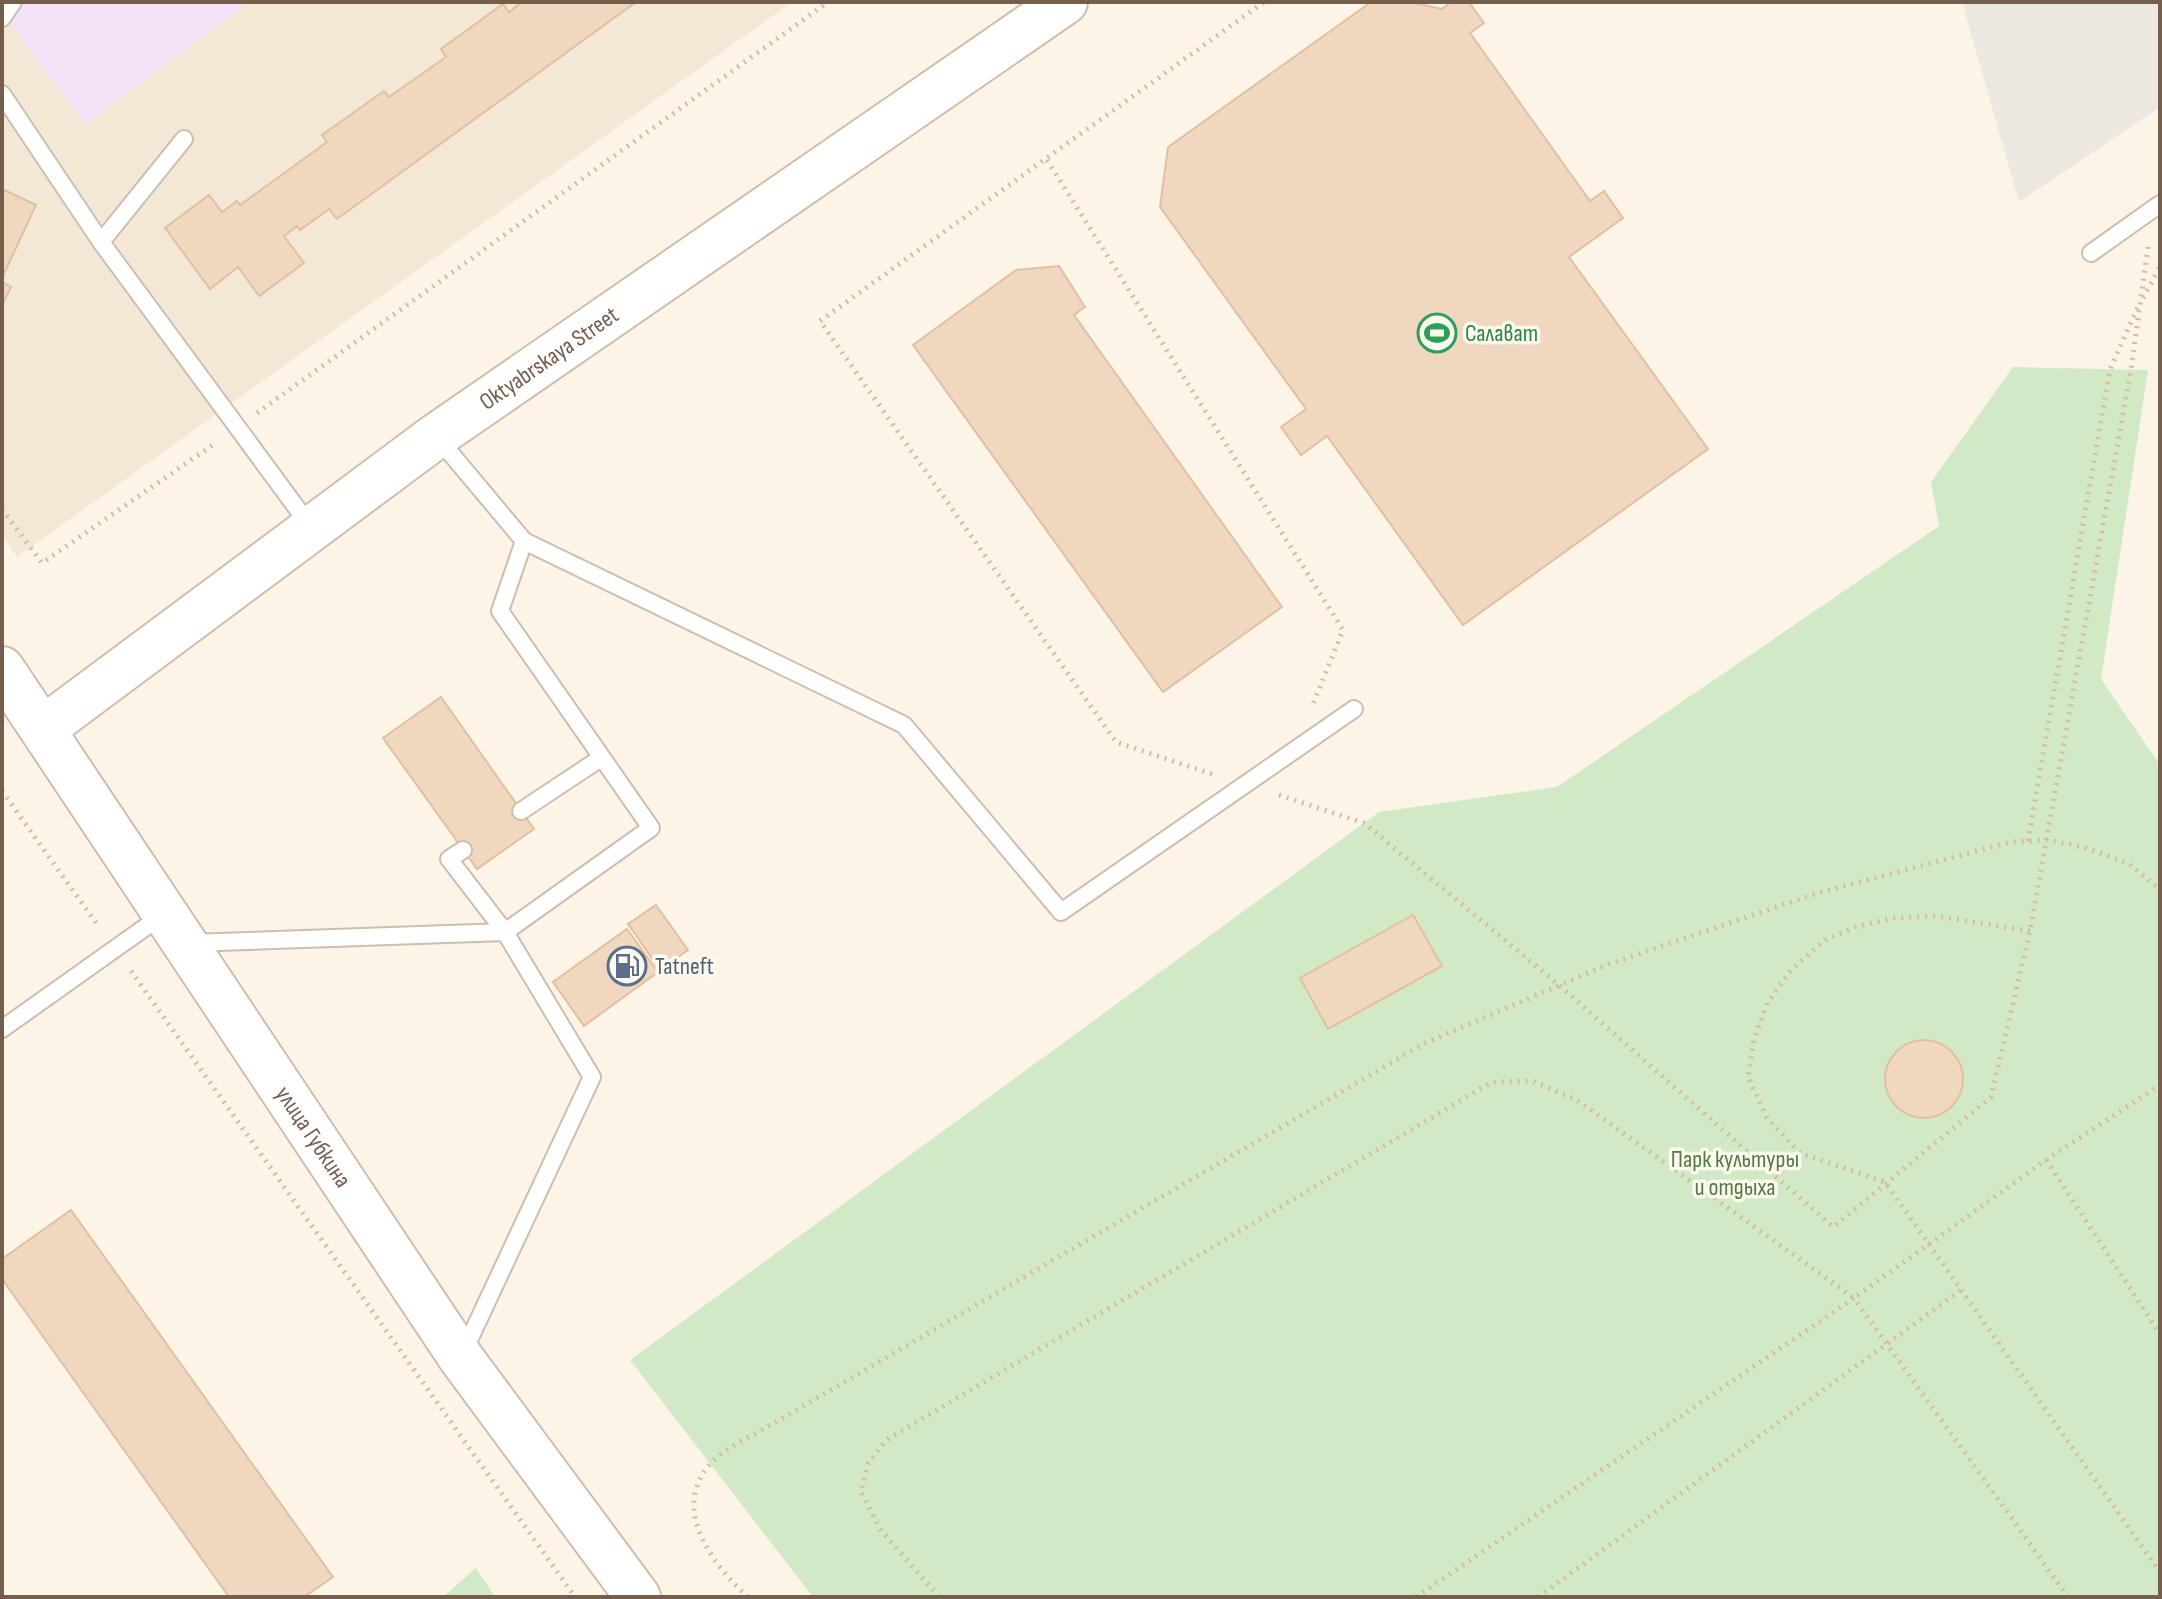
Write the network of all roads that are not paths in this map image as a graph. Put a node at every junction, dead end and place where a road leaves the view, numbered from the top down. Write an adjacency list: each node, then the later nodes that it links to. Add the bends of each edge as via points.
1 (13, 2): 3 (lane)
2 (1053, 6): 9 (street, Oktyabrskaya Street)
3 (2, 18)
4 (2, 94): 7 (lane)
5 (184, 139): 7 (lane)
6 (2156, 207): 8 (lane)
7 (101, 242): 10 (lane)
8 (2091, 253)
9 (436, 436): 10 (street, Oktyabrskaya Street); 11 (lane)
10 (310, 526): 14 (street, Oktyabrskaya Street)
11 (524, 541): 13 (lane, via 904,725 1061,912); 15 (lane, via 500,611)
12 (2, 669): 14 (street, улица Губкина)
13 (1354, 709)
14 (44, 728): 18 (street, улица Губкина)
15 (601, 758): 16 (lane); 19 (lane, via 651,828)
16 (521, 811)
17 (463, 850): 19 (lane, via 449,859)
18 (174, 929): 19 (lane); 20 (lane, via 115,949); 21 (street, улица Губкина)
19 (505, 932): 21 (lane, via 592,1077)
20 (2, 1029)
21 (461, 1358): 22 (street, улица Губкина)
22 (638, 1597)

